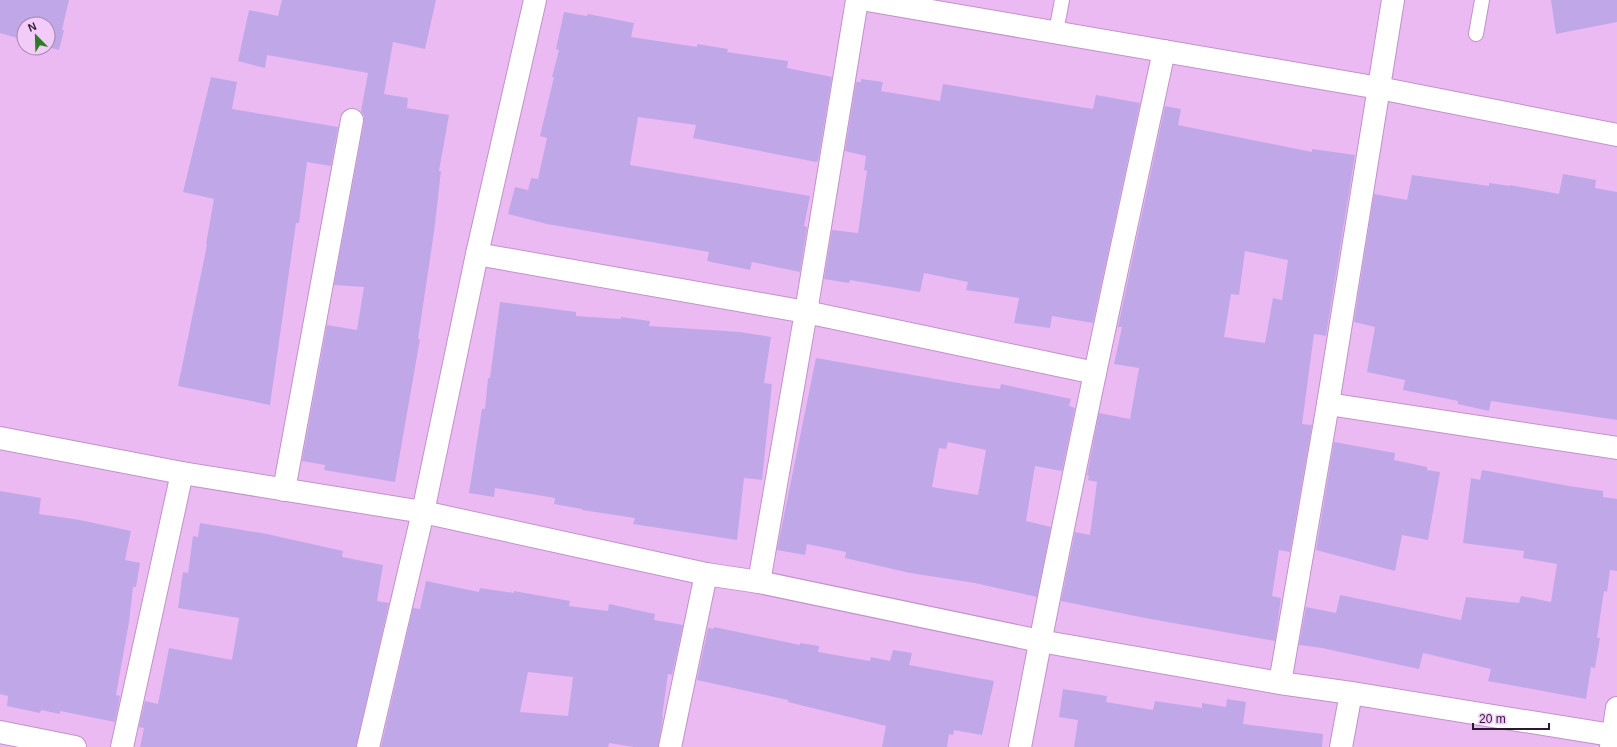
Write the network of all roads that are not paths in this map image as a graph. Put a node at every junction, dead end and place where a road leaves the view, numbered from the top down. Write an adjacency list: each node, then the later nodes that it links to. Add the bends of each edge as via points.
1 (535, 0): 13 (street)
2 (857, 0): 14 (street)
3 (867, 0): 7 (street)
4 (1062, 0): 7 (lane)
5 (1393, 0): 10 (street)
6 (1482, 0): 8 (lane)
7 (1056, 32): 9 (street)
8 (1476, 34)
9 (1164, 51): 10 (street); 15 (street)
10 (1379, 88): 12 (street); 16 (street)
11 (352, 120): 20 (street)
12 (1617, 136)
13 (477, 254): 14 (street); 21 (street)
14 (806, 312): 15 (street); 23 (street)
15 (1094, 372): 24 (street)
16 (1328, 404): 18 (street); 25 (street)
17 (0, 438): 19 (street)
18 (1617, 448)
19 (182, 473): 20 (street); 31 (street)
20 (284, 490): 21 (street)
21 (423, 512): 22 (street); 32 (street)
22 (706, 574): 23 (street); 33 (street)
23 (759, 582): 24 (street)
24 (1040, 641): 25 (street); 34 (street)
25 (1280, 683): 26 (street)
26 (1351, 693): 29 (street); 35 (street)
27 (1617, 708): 29 (street)
28 (0, 732): 30 (street)
29 (1613, 739)
30 (75, 747)
31 (122, 747)
32 (368, 747)
33 (670, 747)
34 (1020, 747)
35 (1341, 747)

